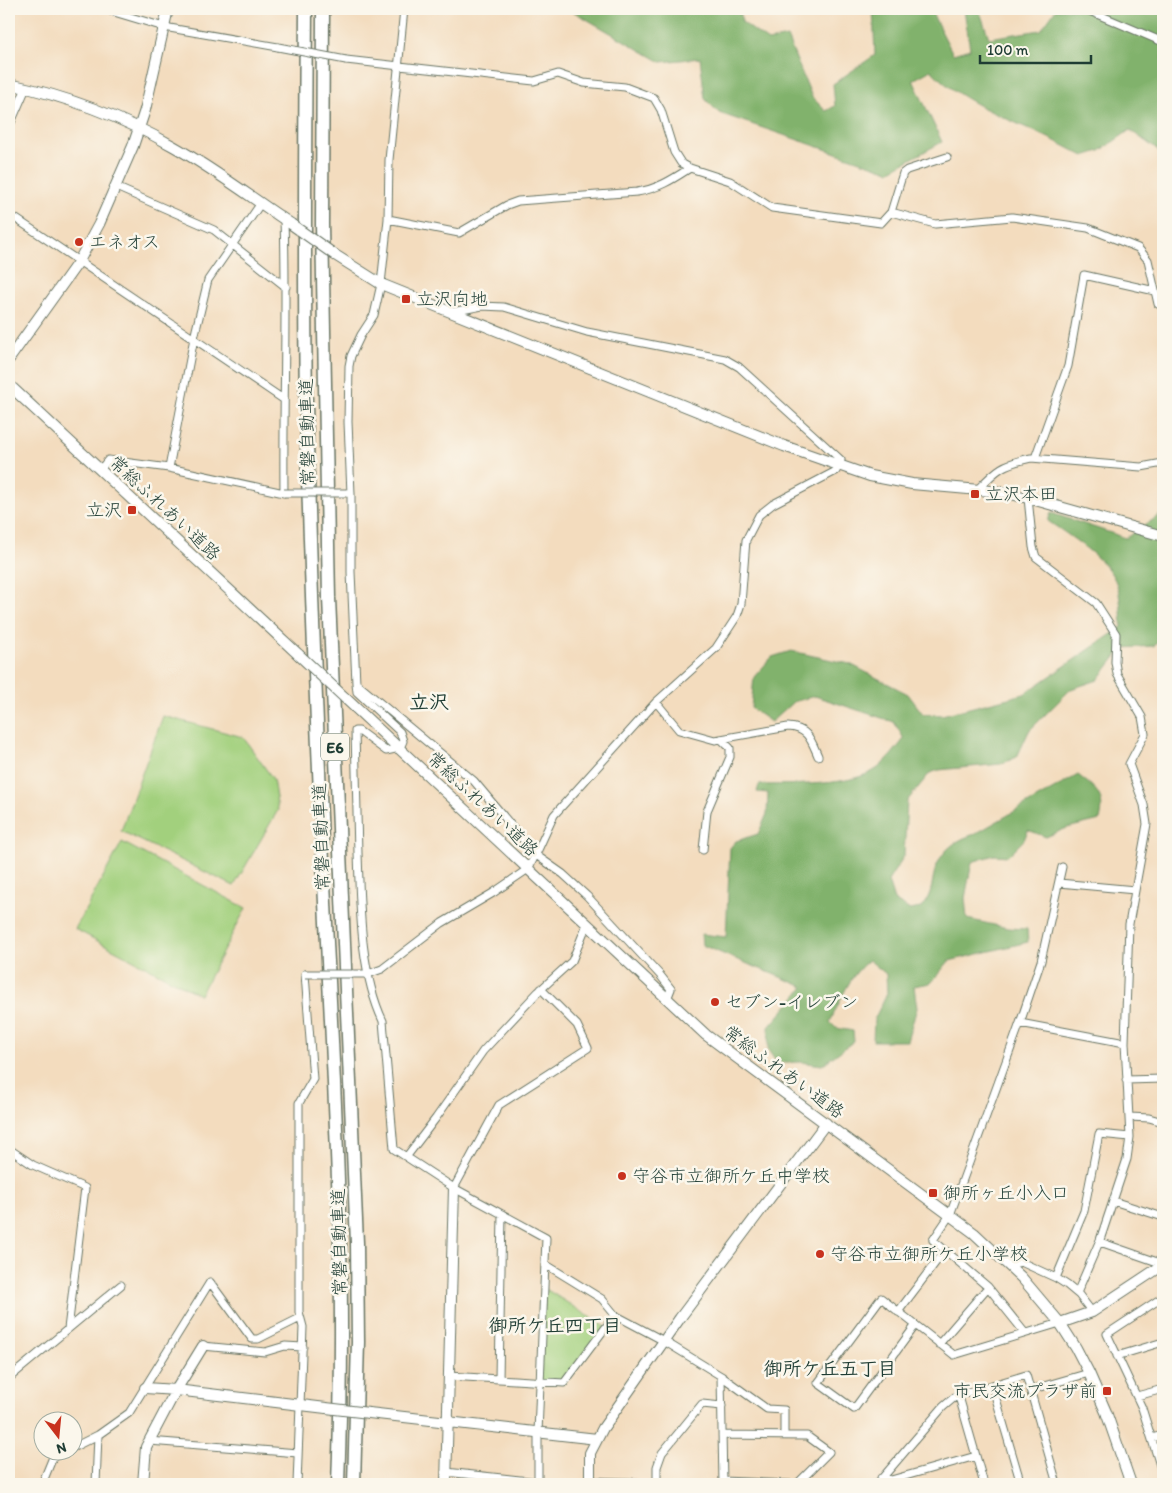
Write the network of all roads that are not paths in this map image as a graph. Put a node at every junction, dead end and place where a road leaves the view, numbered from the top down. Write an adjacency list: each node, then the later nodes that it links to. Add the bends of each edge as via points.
1 (104, 9): 7 (street)
2 (168, 9): 7 (street)
3 (306, 9): 136 (highway, 常磐自動車道 / E6, via 306,400 322,862 340,1247 342,1342)
4 (323, 9): 137 (highway, 常磐自動車道 / E6, via 322,224 329,598 357,1243)
5 (404, 9): 9 (street)
6 (1085, 9): 8 (street)
7 (164, 27): 9 (street, bridge, via 346,60); 13 (street)
8 (1163, 42)
9 (400, 66): 15 (street, via 534,81 558,74 584,84 625,87 654,98 674,152 681,163); 20 (street, via 389,160)
10 (9, 84): 11 (street)
11 (26, 88): 12 (street); 13 (street, via 77,103)
12 (9, 127)
13 (139, 128): 16 (street); 17 (street)
14 (947, 157): 18 (street, via 903,173)
15 (690, 168): 18 (street, via 730,182 772,208 881,223); 20 (street, via 652,190 507,204 458,233)
16 (116, 187): 22 (street, via 214,230); 23 (street)
17 (261, 203): 21 (street); 22 (street)
18 (891, 212): 26 (street, via 935,224 1012,217 1088,228 1138,248 1148,260)
19 (9, 214): 23 (street)
20 (388, 219): 24 (street)
21 (287, 222): 24 (street, bridge); 25 (street)
22 (232, 245): 25 (street); 29 (street, via 208,280)
23 (79, 261): 29 (street); 30 (street)
24 (381, 284): 28 (street); 39 (street, via 374,314 361,335 349,366)
25 (286, 287): 32 (street)
26 (1156, 291): 27 (street, via 1158,304); 33 (street, via 1084,276 1068,366)
27 (1163, 307)
28 (451, 312): 35 (street, via 784,446); 35 (street, via 482,306 504,307 587,332 725,359 842,460)
29 (194, 338): 32 (street); 36 (street)
30 (9, 359)
31 (9, 385): 37 (street, 常総ふれあい道路)
32 (284, 399): 40 (street)
33 (1035, 458): 34 (street, via 1141,467); 38 (street, via 996,470)
34 (1163, 463)
35 (840, 465): 38 (street, via 891,480); 44 (street, via 836,471 773,504 759,515 746,540 741,604 737,616 716,648)
36 (169, 468): 37 (street, via 108,460); 40 (street)
37 (100, 470): 46 (street, 常総ふれあい道路, bridge)
38 (978, 489): 41 (street)
39 (348, 493): 40 (street, bridge); 43 (street)
40 (284, 494)
41 (1028, 498): 42 (street); 53 (street, via 1036,557 1096,603 1116,634 1117,674 1142,717 1145,734 1129,764 1144,805 1147,824)
42 (1163, 536)
43 (356, 683): 46 (street, via 357,692 400,732 403,741); 49 (street, via 474,781)
44 (656, 702): 45 (street, via 679,730); 49 (street, via 554,815)
45 (721, 739): 47 (street, via 798,728 812,741); 48 (street, via 730,748 730,757 707,811)
46 (400, 748): 51 (street, 常総ふれあい道路); 55 (street, via 386,751 355,731 360,902)
47 (818, 756)
48 (703, 850)
49 (536, 855): 51 (street); 57 (street, via 587,896 660,974 671,989)
50 (1062, 867): 52 (street)
51 (528, 869): 54 (street, 常総ふれあい道路); 55 (street, via 442,923 382,969)
52 (1060, 883): 53 (street); 58 (street, via 1041,961)
53 (1135, 890): 59 (street, via 1129,924)
54 (587, 924): 56 (street, via 572,961); 57 (street, 常総ふれあい道路)
55 (368, 974): 67 (street, via 383,1021 394,1149); 86 (street, bridge, via 305,974 314,1079 299,1103)
56 (541, 989): 67 (street, via 483,1051); 68 (street, via 577,1025 588,1048 499,1105)
57 (667, 999): 64 (street, 常総ふれあい道路, via 713,1040)
58 (1020, 1023): 59 (street); 71 (street)
59 (1125, 1043): 60 (street)
60 (1126, 1080): 61 (street); 62 (street)
61 (1163, 1080)
62 (1130, 1117): 63 (street); 65 (street)
63 (1163, 1122)
64 (826, 1123): 71 (street, 常総ふれあい道路); 91 (street)
65 (1130, 1137): 69 (street, via 1127,1159); 78 (street, via 1099,1134 1084,1211)
66 (9, 1149): 89 (street, via 33,1165 86,1188)
67 (407, 1156): 68 (street)
68 (454, 1188): 70 (street); 98 (street)
69 (1113, 1201): 72 (street); 73 (street)
70 (502, 1214): 75 (street, via 546,1238); 101 (street)
71 (950, 1215): 74 (street, via 933,1240); 77 (street, 常総ふれあい道路)
72 (1163, 1217)
73 (1100, 1242): 76 (street); 81 (street)
74 (945, 1250): 80 (street); 83 (street)
75 (545, 1264): 85 (street, via 602,1299); 102 (street)
76 (1163, 1264): 84 (street)
77 (1009, 1265): 78 (street, via 1021,1262); 87 (street, 常総ふれあい道路)
78 (1056, 1278): 81 (street)
79 (121, 1285): 89 (street)
80 (988, 1287): 90 (street); 93 (street)
81 (1077, 1294): 84 (street)
82 (1163, 1296): 96 (street, via 1107,1334)
83 (898, 1312): 88 (street); 88 (street, via 881,1298 818,1384 854,1409)
84 (1092, 1312): 87 (street)
85 (615, 1315): 91 (street); 102 (street, via 564,1383)
86 (300, 1318): 95 (street); 104 (street, via 252,1339 210,1282)
87 (1060, 1323): 90 (street); 97 (street, 常総ふれあい道路)
88 (915, 1326): 93 (street)
89 (68, 1329): 100 (street)
90 (1025, 1333): 93 (street, via 954,1355)
91 (664, 1341): 99 (street); 119 (street)
92 (1163, 1342): 96 (street)
93 (939, 1344)
94 (203, 1346): 95 (street, via 265,1352 285,1346); 106 (street)
95 (303, 1347): 110 (street)
96 (1118, 1356): 109 (street)
97 (1089, 1373): 107 (street); 145 (street, 常総ふれあい道路, via 1115,1434)
98 (448, 1376): 101 (street); 112 (street)
99 (721, 1376): 111 (street); 117 (street, via 767,1409 784,1410)
100 (9, 1378)
101 (499, 1379): 102 (street)
102 (540, 1381): 113 (street)
103 (992, 1385): 107 (street, via 1026,1375); 108 (street); 143 (street)
104 (145, 1388): 106 (street); 114 (street, via 129,1414)
105 (1163, 1388): 109 (street)
106 (176, 1390): 110 (street); 120 (street)
107 (1030, 1390): 144 (street)
108 (956, 1396): 123 (street, via 960,1400); 128 (street)
109 (1137, 1396): 118 (street)
110 (300, 1405): 112 (street, bridge); 122 (street)
111 (722, 1406): 115 (street); 139 (street, via 702,1404 662,1453 657,1467)
112 (448, 1422): 113 (street); 125 (street)
113 (538, 1433): 119 (street); 129 (street)
114 (98, 1435): 121 (street); 133 (street)
115 (722, 1435): 117 (street); 131 (street)
116 (1163, 1435): 118 (street)
117 (784, 1436): 141 (street, via 807,1436 829,1452)
118 (1152, 1438): 126 (street)
119 (597, 1439): 130 (street, via 590,1453)
120 (149, 1441): 122 (street); 134 (street)
121 (82, 1443)
122 (298, 1453): 135 (street)
123 (976, 1456): 128 (street); 142 (street)
124 (52, 1460): 132 (street)
125 (446, 1472): 127 (street); 138 (street)
126 (1163, 1475)
127 (497, 1481): 129 (street)
128 (879, 1481)
129 (538, 1483)
130 (590, 1483): 139 (street)
131 (723, 1483): 140 (street)
132 (42, 1484)
133 (96, 1484)
134 (143, 1484)
135 (297, 1484)
136 (338, 1484)
137 (354, 1484)
138 (446, 1484)
139 (657, 1484)
140 (790, 1484)
141 (797, 1484)
142 (984, 1484)
143 (1021, 1484)
144 (1057, 1484)
145 (1131, 1484)

